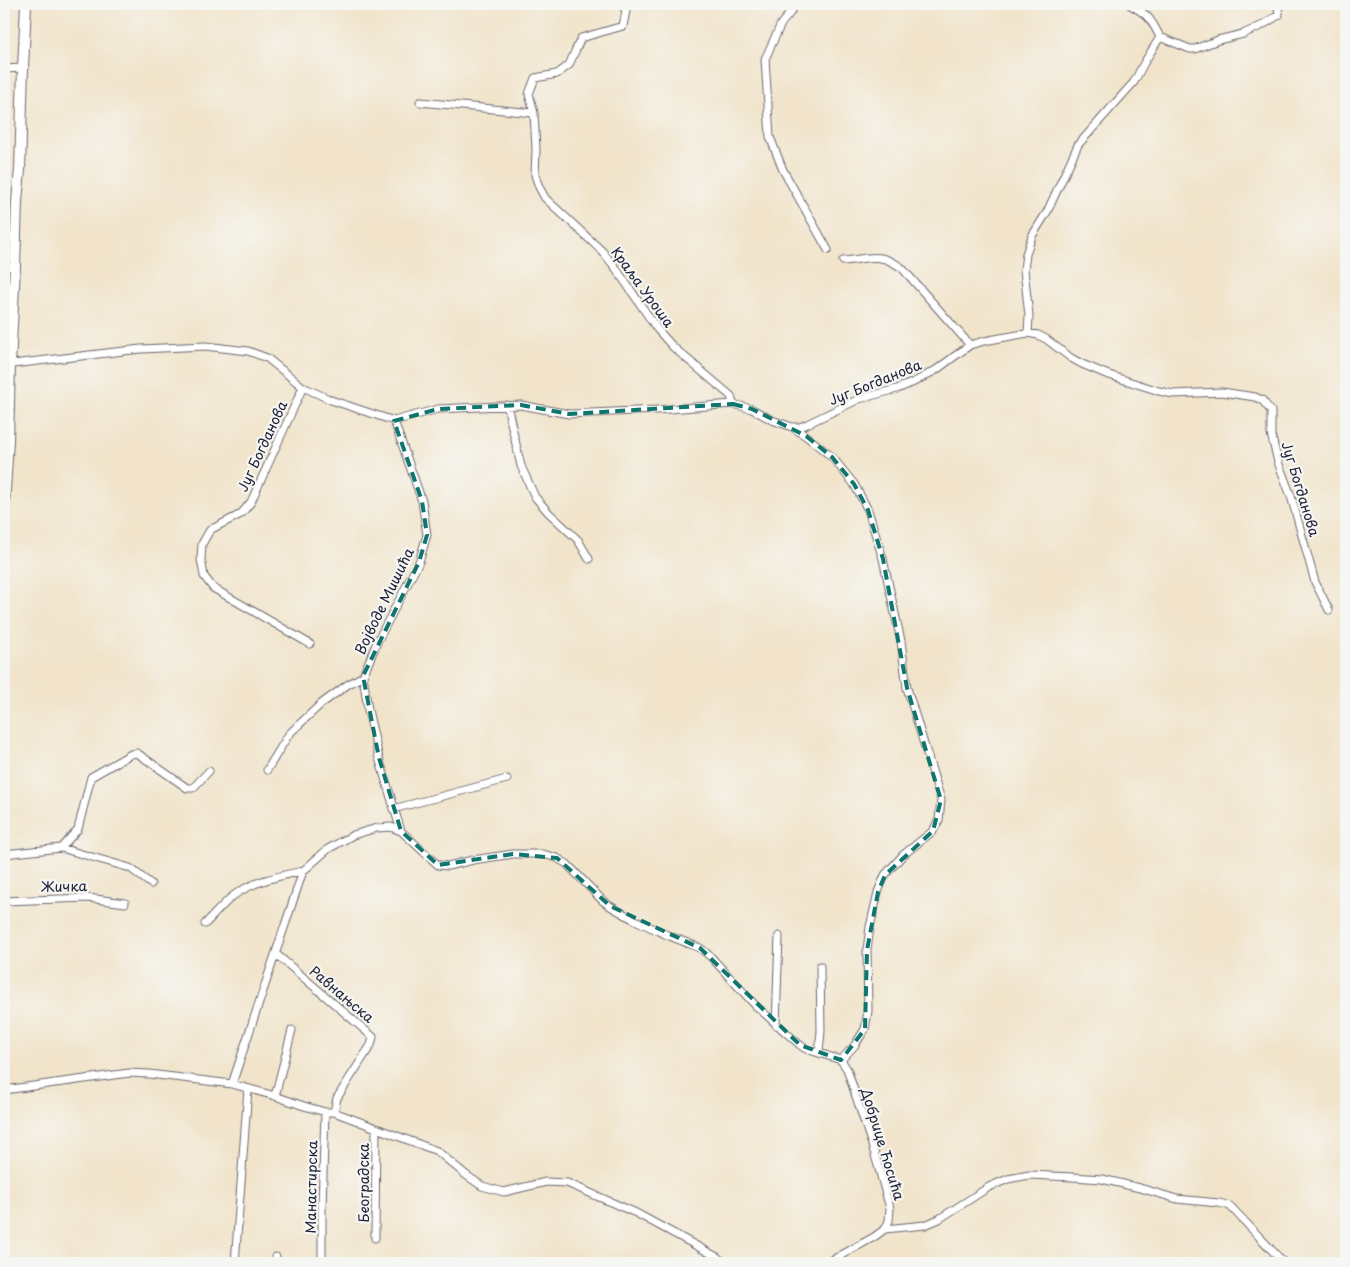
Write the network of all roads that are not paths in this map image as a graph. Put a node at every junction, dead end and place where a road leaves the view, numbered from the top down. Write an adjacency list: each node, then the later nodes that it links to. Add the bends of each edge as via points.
1 (26, 4): 7 (main road)
2 (622, 4): 10 (street, Краља Уроша, via 626,11 623,26 581,38 569,65 556,74 535,78 529,94)
3 (795, 4): 13 (street, via 781,24 765,59 770,137 783,170)
4 (1129, 4): 6 (street, via 1144,12)
5 (1275, 4): 6 (street, via 1279,15 1261,26 1195,49)
6 (1160, 37): 17 (street, via 1134,82 1078,145 1047,212 1032,236 1024,270)
7 (23, 68): 8 (street); 12 (main road)
8 (4, 69)
9 (420, 102): 10 (street)
10 (534, 113): 21 (street, Краља Уроша, via 535,175 546,198 602,250 657,329 673,347 731,396)
11 (4, 236): 12 (street)
12 (16, 240): 16 (main road)
13 (828, 250)
14 (844, 261): 18 (street, via 881,258 902,268)
15 (4, 266): 16 (street)
16 (15, 267): 19 (main road)
17 (1028, 333): 18 (street, Југ Богданова); 29 (street, Југ Богданова, via 1046,339 1082,364 1159,391 1173,394 1222,392 1262,400 1271,411 1271,434 1278,462 1315,582)
18 (970, 345): 24 (street, Југ Богданова, via 914,382 859,399 800,427)
19 (7, 364): 20 (street, via 141,349 204,346 248,351 267,358); 25 (main road)
20 (303, 387): 23 (street, via 331,400); 30 (street, Југ Богданова, via 251,502 241,514 210,530 202,544 201,559 204,576 213,588)
21 (733, 404): 22 (street, via 569,414); 24 (street)
22 (507, 405): 23 (street, via 438,408); 28 (street, via 521,466 535,497 578,540)
23 (394, 420): 31 (street, Војводе Мишића, via 422,501 427,535 419,562)
24 (792, 427): 50 (street, via 832,457 854,484 868,510 883,559 901,641 907,688 941,800 939,820 933,831 885,874 878,892 867,950 868,1011 865,1029)
25 (6, 434): 26 (main road)
26 (4, 492): 27 (main road)
27 (4, 506)
28 (589, 559)
29 (1329, 610)
30 (310, 644)
31 (363, 676): 32 (street, Војводе Мишића, via 321,704 289,734); 35 (street, Војводе Мишића, via 370,720)
32 (267, 770)
33 (209, 771): 37 (street, via 193,788 187,788 138,753 131,754 91,777 78,829)
34 (507, 779): 35 (street)
35 (394, 809): 36 (street, Војводе Мишића)
36 (401, 831): 39 (street, via 392,827 377,828 353,835 328,849); 47 (street, Војводе Мишића, via 438,865 513,854 543,854 557,858 610,906 700,948)
37 (61, 848): 38 (street); 40 (street, via 130,868)
38 (4, 854)
39 (303, 871): 43 (street, via 252,885 232,896); 45 (street)
40 (151, 884)
41 (4, 901): 42 (street, Жичка, via 88,898)
42 (125, 903)
43 (205, 924)
44 (779, 936): 47 (street)
45 (276, 954): 51 (street); 56 (street, Равнањска, via 373,1037 337,1098)
46 (820, 966): 49 (street)
47 (776, 1025): 49 (street, Војводе Мишића, via 806,1049)
48 (292, 1030): 54 (street)
49 (819, 1052): 50 (street, Војводе Мишића)
50 (841, 1060): 58 (street, Добрице Ћосића, via 847,1069 890,1208 889,1221)
51 (232, 1084): 52 (street); 53 (street, via 128,1073)
52 (248, 1089): 54 (street); 60 (street)
53 (4, 1090)
54 (275, 1096): 55 (street)
55 (325, 1112): 56 (street); 61 (street, Манастирска)
56 (334, 1112): 57 (street)
57 (376, 1128): 59 (street, Београдска); 62 (street, via 438,1152 482,1186 504,1192 546,1182 567,1183 636,1213)
58 (884, 1229): 63 (street); 64 (street, via 925,1225 1008,1179 1029,1175 1102,1179 1177,1199 1230,1206)
59 (375, 1238)
60 (235, 1263)
61 (322, 1263)
62 (725, 1263)
63 (827, 1263)
64 (1284, 1263)

